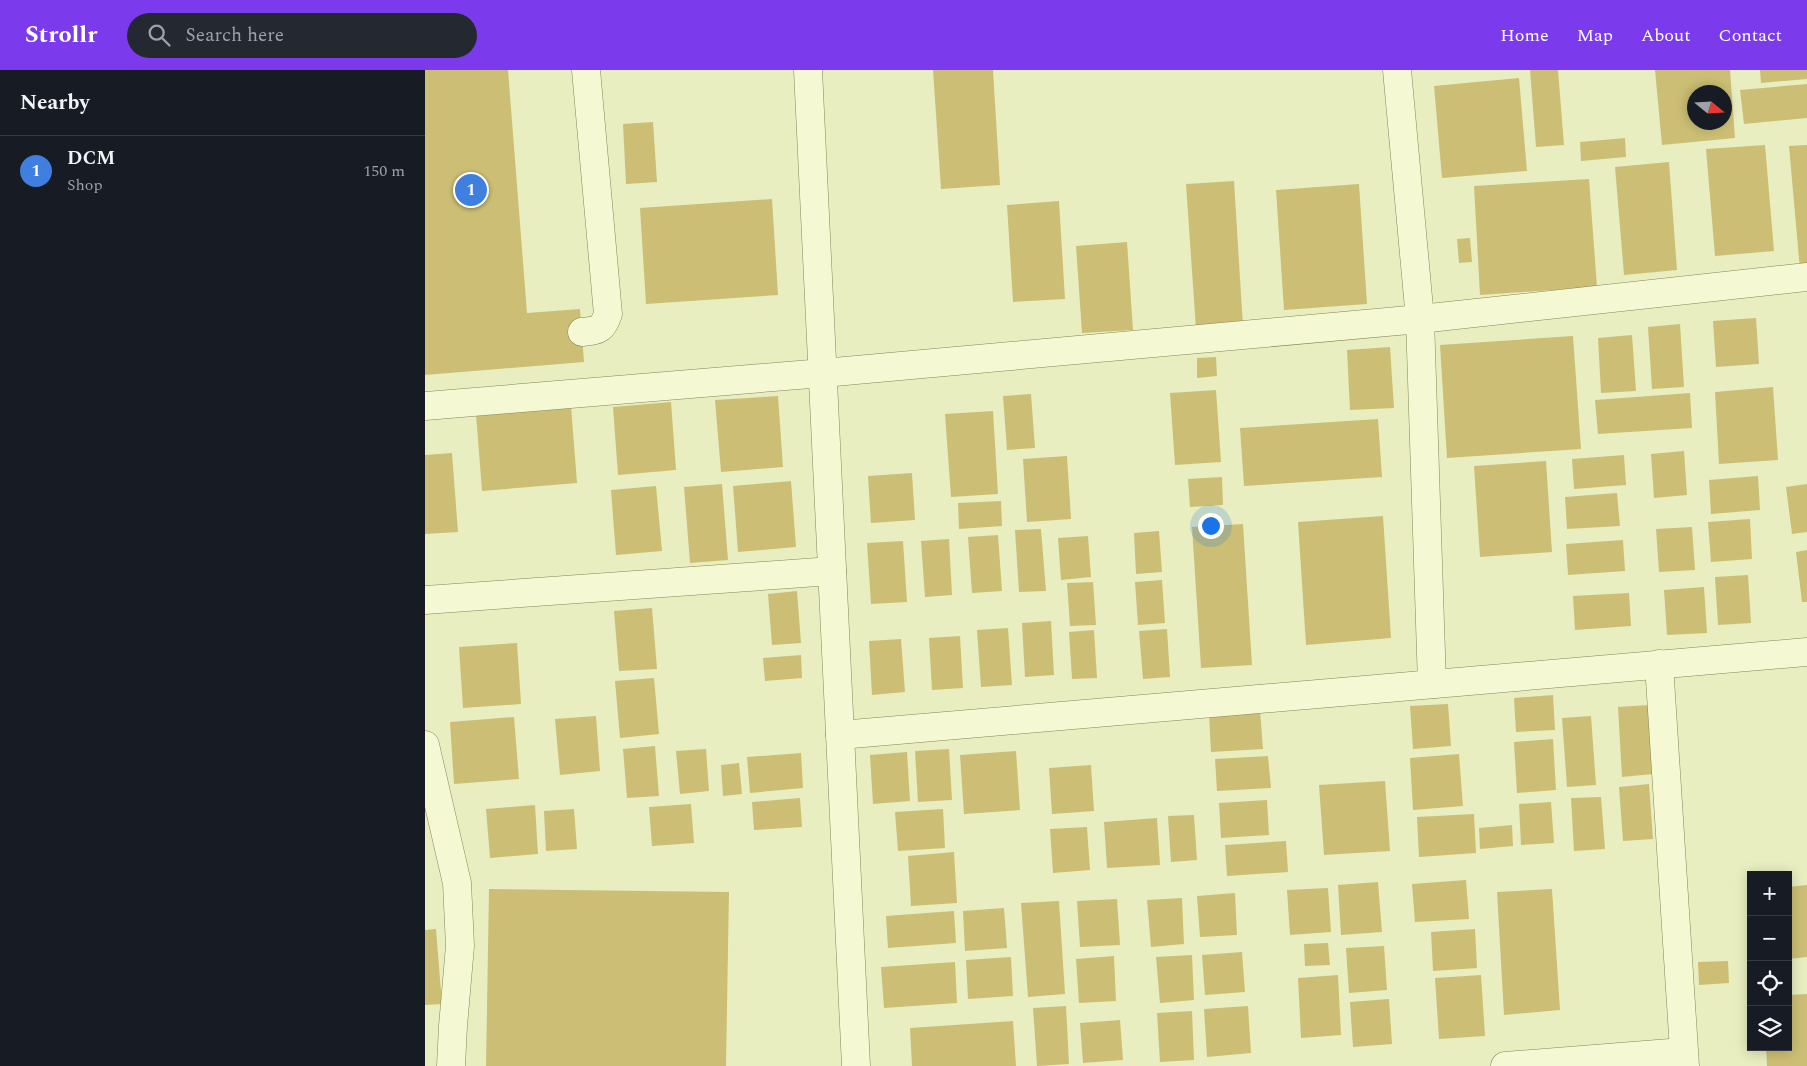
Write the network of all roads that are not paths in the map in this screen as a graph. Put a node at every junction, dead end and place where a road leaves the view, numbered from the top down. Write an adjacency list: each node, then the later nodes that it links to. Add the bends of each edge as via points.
1 (586, 70): 6 (street, via 608,314 605,324 598,330)
2 (808, 70): 7 (street)
3 (1397, 70): 5 (street)
4 (1807, 277): 5 (street)
5 (1420, 319): 7 (street); 13 (street)
6 (582, 332)
7 (823, 372): 8 (street); 9 (street)
8 (425, 406)
9 (832, 571): 10 (street); 14 (street)
10 (425, 600)
11 (1807, 652): 12 (street)
12 (1659, 664): 13 (street); 16 (street)
13 (1432, 684): 14 (street)
14 (840, 735): 18 (street)
15 (425, 745): 17 (street, via 457,883 460,946)
16 (1684, 1059): 19 (street)
17 (451, 1066)
18 (856, 1066)
19 (1505, 1066)

